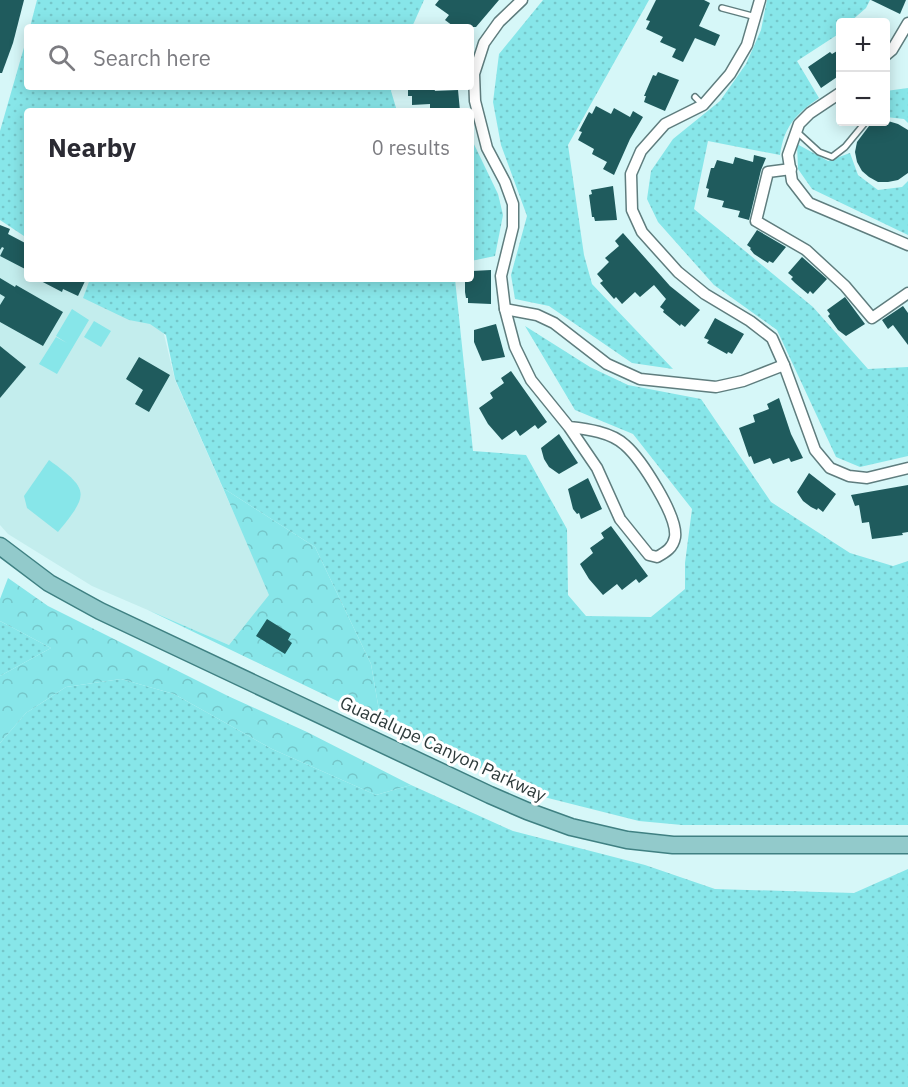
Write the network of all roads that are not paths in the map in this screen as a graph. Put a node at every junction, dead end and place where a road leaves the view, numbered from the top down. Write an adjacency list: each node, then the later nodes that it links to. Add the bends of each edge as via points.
1 (522, 0): 13 (street, via 483,43 474,74 475,101 487,148 513,204 513,227 501,276)
2 (760, 0): 4 (street)
3 (722, 8): 4 (lane)
4 (756, 17): 14 (street, via 747,45 730,74 665,124 641,151 631,174 632,210 642,232 678,272 772,338)
5 (908, 23): 6 (street)
6 (890, 51)
7 (836, 96): 9 (street, via 810,113)
8 (862, 126): 9 (lane, via 832,157 819,152)
9 (796, 131): 10 (street, via 788,155)
10 (791, 169): 11 (street, via 792,181 809,203); 12 (street, via 768,172 756,221 806,250 872,318)
11 (908, 245)
12 (908, 293)
13 (505, 309): 14 (street, via 537,315 554,323 607,364 640,379 716,387); 15 (street, via 515,347 531,380)
14 (784, 365): 16 (street, via 815,450 830,468 867,478)
15 (568, 427): 15 (street, via 597,468 620,519 649,555 657,557 670,549 675,536 668,508 625,444 610,436)
16 (908, 468)
17 (0, 546): 18 (main road, Guadalupe Canyon Parkway, via 40,577 100,611 496,798 560,824 627,840 673,845)
18 (908, 845)

